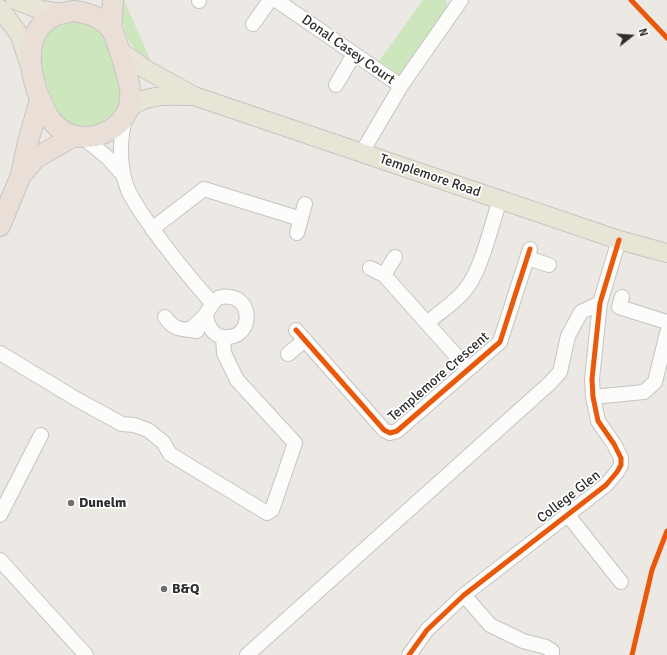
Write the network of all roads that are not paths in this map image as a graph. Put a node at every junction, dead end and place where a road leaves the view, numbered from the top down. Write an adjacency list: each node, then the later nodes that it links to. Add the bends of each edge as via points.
1 (15, 0): 9 (main road, via 41,10)
2 (82, 0): 9 (highway)
3 (113, 0): 11 (highway)
4 (270, 0): 10 (street)
5 (276, 0): 13 (street, Donal Casey Court)
6 (461, 0): 7 (street)
7 (451, 7): 16 (street)
8 (0, 9): 14 (main road, via 19,34)
9 (63, 13): 11 (highway, via 85,12 95,16); 14 (highway, via 41,26 30,52)
10 (253, 24)
11 (111, 30): 12 (highway)
12 (119, 50): 17 (main road, Templemore Road, via 145,69); 19 (highway, via 129,81 130,101)
13 (354, 54): 15 (street); 16 (street, Donal Casey Court)
14 (30, 67): 18 (highway)
15 (336, 85)
16 (401, 86): 21 (street)
17 (194, 96): 19 (main road, Templemore Road, via 152,97 137,103); 21 (main road, Templemore Road)
18 (40, 100): 20 (highway, via 52,121 64,132); 22 (highway)
19 (127, 113): 20 (highway, via 119,123 103,133); 23 (street, via 121,135)
20 (79, 137): 22 (highway, via 36,158); 23 (street, via 108,158)
21 (362, 152): 24 (main road, Templemore Road)
22 (21, 175): 27 (highway)
23 (124, 176): 28 (street, via 134,201)
24 (500, 200): 30 (main road, Templemore Road); 41 (street, via 469,286)
25 (305, 204): 26 (street)
26 (301, 219): 28 (street, via 204,189); 29 (street)
27 (0, 226)
28 (152, 229): 38 (street)
29 (297, 233)
30 (619, 240): 31 (main road, Templemore Road); 37 (street, College Glen)
31 (667, 253)
32 (395, 257): 35 (street)
33 (549, 265): 47 (street, Templemore Crescent, via 528,253 500,342)
34 (370, 268): 35 (street, Templemore Crescent)
35 (384, 275): 41 (street, Templemore Crescent)
36 (622, 297): 40 (street, via 619,308)
37 (600, 303): 48 (street, College Glen, via 593,353); 56 (street, via 581,312 568,336 560,372 550,383)
38 (209, 308): 42 (street); 44 (street, via 209,326); 44 (street, via 218,298 231,297 243,304 246,310 246,324 242,330 237,335)
39 (165, 317): 42 (street, via 171,326 179,330)
40 (667, 322)
41 (427, 323): 47 (street, Templemore Crescent)
42 (189, 330): 44 (street)
43 (667, 333): 48 (street, via 655,382 644,392)
44 (220, 336): 45 (street, via 224,353 237,380 295,443 272,510 267,513 170,454 163,442 148,430 122,424)
45 (1, 352)
46 (288, 354): 47 (street, Templemore Crescent, via 301,335 384,430 390,433 397,431)
47 (468, 369)
48 (593, 398): 50 (street, College Glen, via 598,421 614,444 621,458 621,465 606,485)
49 (41, 435): 51 (street)
50 (567, 514): 53 (street, College Glen); 54 (street, College Glen)
51 (0, 515)
52 (0, 560): 55 (street)
53 (621, 582)
54 (464, 596): 57 (street, College Glen, via 427,630); 58 (street, via 490,625 522,641 546,647 552,651)
55 (86, 655)
56 (247, 655)
57 (409, 655)
58 (552, 655)

